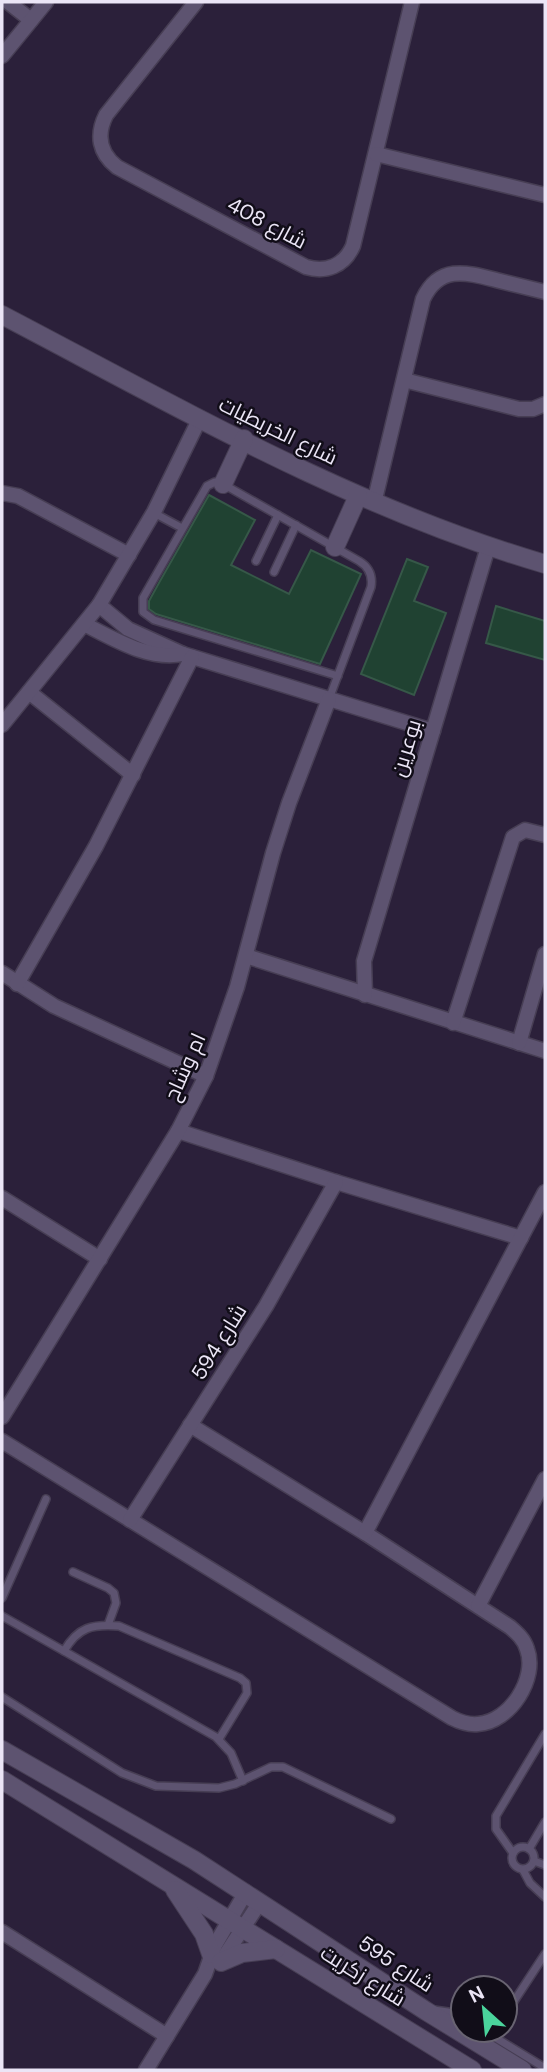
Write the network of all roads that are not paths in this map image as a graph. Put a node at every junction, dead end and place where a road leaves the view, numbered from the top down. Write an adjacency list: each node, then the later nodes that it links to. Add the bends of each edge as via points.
1 (8, 2): 5 (street)
2 (46, 2): 5 (street)
3 (196, 2): 7 (street, شارع 408, via 106,115 100,139 110,162 306,267 320,270 334,267 350,253)
4 (412, 2): 7 (street, شارع 408)
5 (32, 20): 6 (street)
6 (2, 56)
7 (376, 154): 8 (street)
8 (545, 195)
9 (545, 292): 11 (street, via 464,272 439,279 423,299)
10 (2, 314): 13 (street, شارع الخريطيات)
11 (404, 380): 12 (street, via 520,410); 17 (street)
12 (545, 404)
13 (200, 418): 14 (street, شارع الخريطيات); 18 (street)
14 (244, 439): 15 (street); 17 (street, شارع الخريطيات)
15 (223, 484): 19 (lane); 21 (lane, via 207,486)
16 (2, 492): 24 (street)
17 (366, 500): 22 (street); 23 (street, شارع الخريطيات)
18 (153, 512): 21 (lane); 24 (street)
19 (278, 515): 20 (lane); 25 (lane)
20 (296, 525): 22 (lane); 27 (lane)
21 (182, 528): 31 (lane, via 143,598 141,607 146,615)
22 (335, 547): 31 (lane, via 364,564 372,581)
23 (488, 547): 26 (street, شارع الخريطيات); 35 (street, بوعرين)
24 (130, 555): 28 (street)
25 (256, 561)
26 (545, 564)
27 (274, 572)
28 (99, 605): 29 (street); 30 (street, via 128,629)
29 (85, 624): 30 (street, via 136,649); 32 (street)
30 (188, 656): 33 (street); 36 (street)
31 (338, 676): 33 (lane)
32 (29, 692): 34 (street); 36 (street)
33 (329, 699): 35 (street); 39 (street, ام وشاح, via 277,841)
34 (2, 725)
35 (433, 731): 40 (street, بوعرين)
36 (133, 775): 42 (street)
37 (545, 835): 45 (street, via 525,830 513,837)
38 (545, 954): 46 (street)
39 (246, 956): 43 (street); 48 (street, ام وشاح)
40 (364, 961): 43 (street, بوعرين); 44 (street, بوعرين)
41 (2, 973): 42 (street)
42 (17, 984): 48 (street, via 54,1006)
43 (344, 988): 44 (street)
44 (365, 995): 45 (street)
45 (453, 1023): 46 (street)
46 (519, 1043): 47 (street)
47 (545, 1051)
48 (206, 1076): 49 (street, ام وشاح)
49 (178, 1131): 50 (street); 54 (street, ام وشاح)
50 (336, 1182): 53 (street); 56 (street, شارع 594, via 266,1306)
51 (545, 1192): 53 (street)
52 (2, 1198): 54 (street)
53 (521, 1238): 61 (street)
54 (100, 1259): 55 (street, ام وشاح)
55 (2, 1417)
56 (190, 1426): 60 (street, شارع 594); 61 (street)
57 (2, 1441): 60 (street)
58 (545, 1479): 64 (street)
59 (46, 1499): 63 (lane)
60 (130, 1521): 64 (street, via 452,1718 478,1725 491,1722 512,1704 528,1675 530,1661 520,1636)
61 (365, 1533): 64 (street)
62 (73, 1572): 66 (lane, via 114,1593 116,1603)
63 (2, 1598)
64 (478, 1606)
65 (2, 1616): 67 (lane)
66 (108, 1625): 67 (lane, via 77,1633); 70 (lane, via 130,1628 244,1680 247,1693)
67 (64, 1651): 70 (lane)
68 (2, 1697): 73 (lane, via 144,1783 210,1788)
69 (545, 1734): 77 (lane, via 496,1816 496,1829)
70 (219, 1739): 73 (lane)
71 (2, 1750): 82 (street)
72 (2, 1780): 81 (street)
73 (243, 1781): 74 (lane, via 271,1767 283,1767)
74 (391, 1819)
75 (545, 1822): 76 (lane)
76 (529, 1849): 77 (lane, via 520,1847); 78 (lane)
77 (513, 1853): 80 (lane, via 514,1866)
78 (534, 1861): 79 (lane); 80 (lane)
79 (545, 1865)
80 (523, 1870): 83 (lane)
81 (171, 1884): 84 (street); 88 (street)
82 (253, 1897): 84 (street); 90 (street, شارع 595)
83 (545, 1897)
84 (237, 1924): 86 (street, شارع زكريت); 88 (street)
85 (2, 1932): 92 (street)
86 (276, 1949): 88 (street); 96 (street, شارع زكريت)
87 (545, 1954): 89 (lane)
88 (216, 1958): 92 (street)
89 (519, 1994)
90 (426, 2011): 91 (lane); 97 (street, شارع 595)
91 (449, 2012)
92 (167, 2036): 95 (street)
93 (509, 2044): 94 (lane)
94 (545, 2068)
95 (146, 2070)
96 (472, 2070)
97 (522, 2070)

